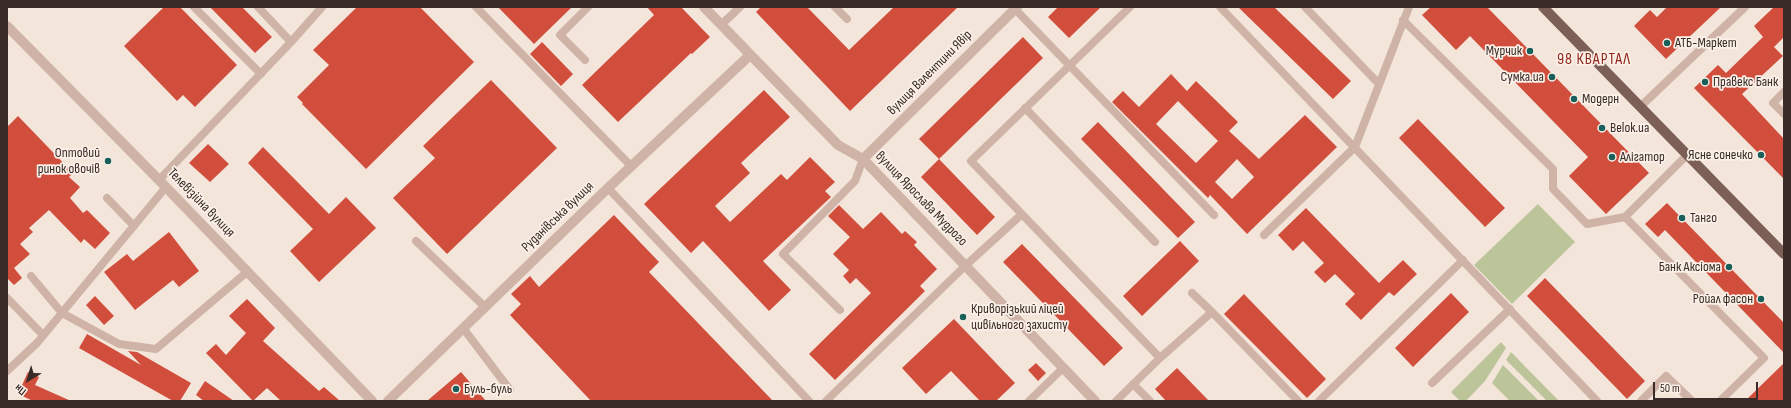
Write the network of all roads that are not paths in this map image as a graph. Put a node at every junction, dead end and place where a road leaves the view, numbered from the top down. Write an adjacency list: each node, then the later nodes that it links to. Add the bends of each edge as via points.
1 (194, 7): 24 (lane)
2 (258, 7): 20 (lane)
3 (322, 7): 20 (lane)
4 (476, 7): 33 (lane)
5 (588, 7): 22 (lane, via 560,35)
6 (704, 7): 18 (street, вулиця Ярослава Мудрого)
7 (740, 7): 18 (lane)
8 (835, 7): 16 (lane)
9 (1130, 7): 23 (lane)
10 (1220, 7): 30 (lane)
11 (1304, 7): 25 (lane)
12 (1408, 7): 17 (lane)
13 (1543, 7): 27 (main road)
14 (1745, 7): 27 (lane)
15 (1016, 8): 23 (lane); 32 (street, вулиця Валентини Явір)
16 (847, 19)
17 (1403, 20): 25 (lane); 39 (lane, via 1553,169 1553,189 1587,224)
18 (722, 25): 21 (street, вулиця Ярослава Мудрого)
19 (7, 26): 34 (street, Телевізійна вулиця)
20 (291, 42): 24 (lane)
21 (750, 55): 32 (street, вулиця Ярослава Мудрого, via 838,145); 33 (street, Руданівська вулиця)
22 (585, 60)
23 (1069, 66): 28 (lane); 38 (lane)
24 (261, 74): 34 (lane)
25 (1379, 84): 30 (lane)
26 (1784, 92): 29 (lane, via 1773,103)
27 (1640, 107): 31 (main road)
28 (1026, 108): 37 (lane, via 971,161); 43 (lane)
29 (1784, 114)
30 (1355, 147): 41 (lane); 45 (lane)
31 (1687, 155): 39 (lane); 44 (main road)
32 (862, 159): 46 (street, вулиця Ярослава Мудрого); 53 (lane, via 856,181 783,254)
33 (631, 166): 35 (street, Руданівська вулиця)
34 (163, 184): 40 (lane); 47 (street, Телевізійна вулиця)
35 (608, 188): 51 (street, Руданівська вулиця); 66 (lane)
36 (107, 198): 40 (lane)
37 (1022, 214): 46 (lane); 58 (lane)
38 (1214, 215)
39 (1625, 217): 77 (lane, via 1764,358)
40 (134, 226): 55 (lane)
41 (1264, 235)
42 (416, 240): 51 (lane)
43 (1155, 242)
44 (1784, 254)
45 (1463, 260): 52 (lane); 73 (lane)
46 (965, 266): 59 (street, вулиця Ярослава Мудрого); 67 (lane)
47 (248, 272): 55 (lane, via 156,349 119,344); 64 (street, Телевізійна вулиця)
48 (32, 276): 55 (lane)
49 (1192, 293): 54 (lane)
50 (7, 298): 57 (lane)
51 (485, 307): 56 (street, Руданівська вулиця)
52 (1510, 309): 61 (lane); 74 (lane)
53 (840, 310)
54 (1212, 312): 58 (lane); 72 (lane)
55 (62, 313): 57 (lane)
56 (462, 328): 63 (lane); 65 (street, Руданівська вулиця)
57 (43, 335): 60 (lane)
58 (1160, 358): 62 (lane)
59 (1064, 368): 68 (lane); 69 (street, вулиця Ярослава Мудрого)
60 (7, 371)
61 (1432, 383)
62 (1133, 384): 70 (lane); 71 (lane)
63 (510, 390)
64 (372, 401)
65 (388, 401)
66 (809, 401)
67 (826, 401)
68 (1029, 401)
69 (1095, 401)
70 (1116, 401)
71 (1150, 401)
72 (1298, 401)
73 (1319, 401)
74 (1597, 401)
75 (1641, 401): 76 (lane, via 1666,376)
76 (1692, 401)
77 (1720, 401)

